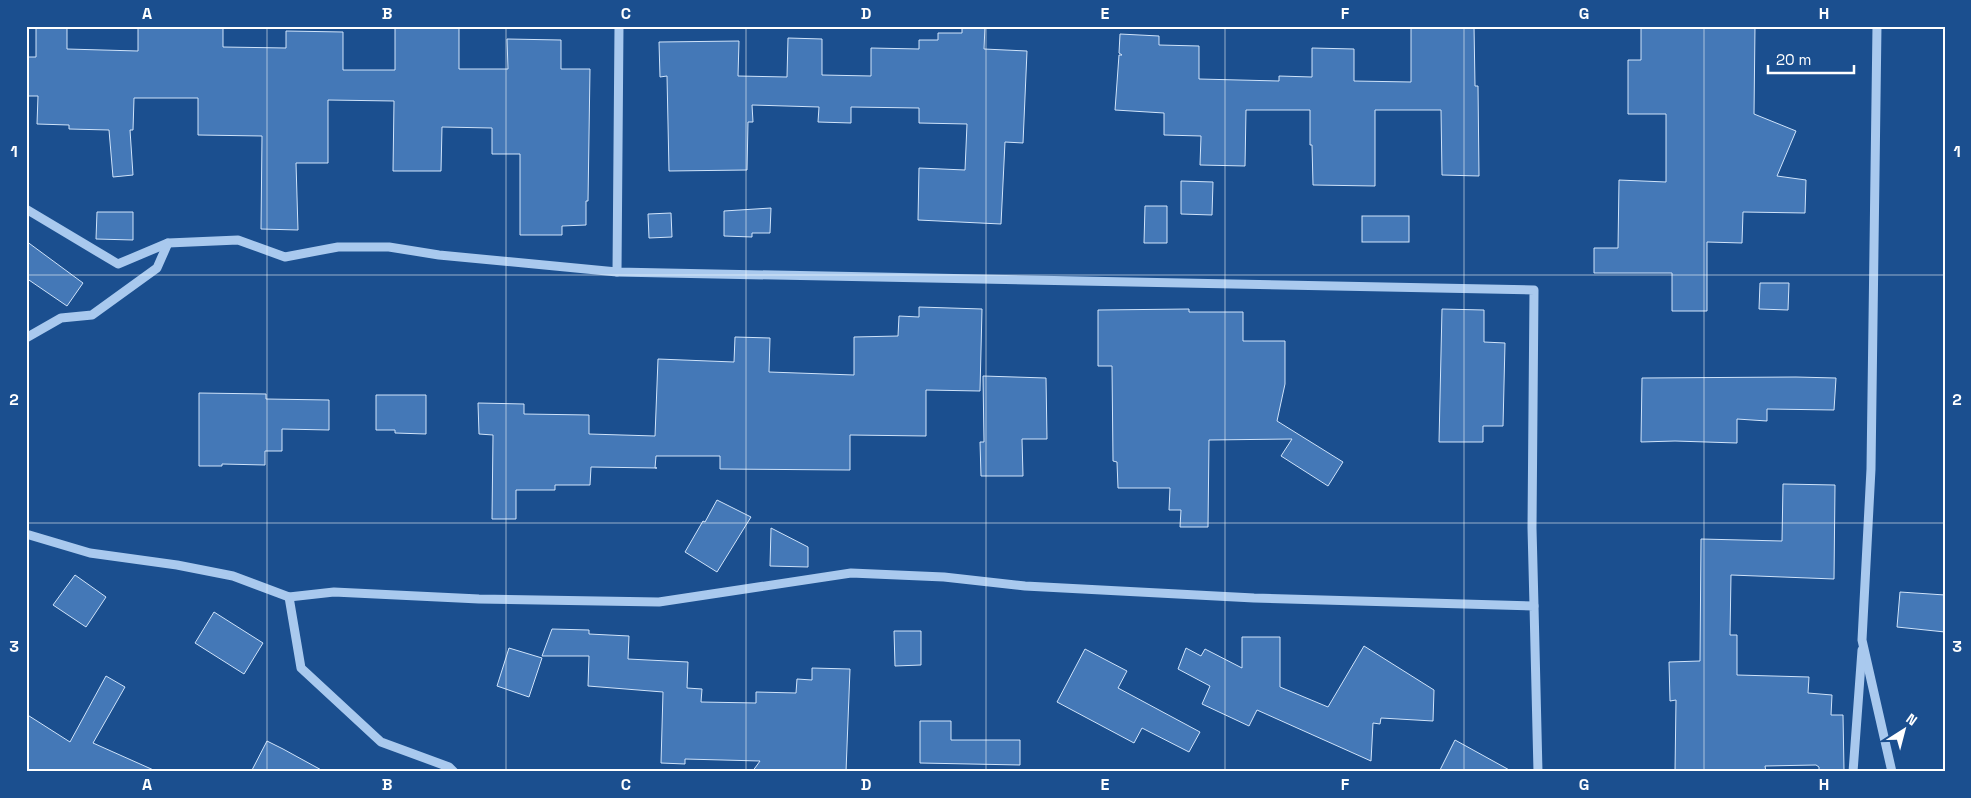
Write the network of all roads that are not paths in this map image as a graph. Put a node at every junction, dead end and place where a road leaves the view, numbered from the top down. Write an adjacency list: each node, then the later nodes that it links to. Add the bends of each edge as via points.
1 (619, 26): 5 (street)
2 (1877, 26): 10 (street, via 1871,468)
3 (26, 209): 4 (street, via 118,264)
4 (168, 244): 5 (street, via 238,240 285,258 338,247 389,247 438,255); 6 (street, via 158,268 92,315 60,318)
5 (617, 272): 9 (street, via 1534,290)
6 (26, 338)
7 (26, 534): 8 (street, via 90,553 233,576)
8 (289, 598): 9 (street, via 334,592 479,600 659,602 850,573 1254,598); 11 (street, via 301,668 381,742 449,767)
9 (1534, 606): 12 (street)
10 (1862, 640): 13 (street); 14 (street)
11 (454, 772)
12 (1538, 772)
13 (1853, 772)
14 (1892, 772)

